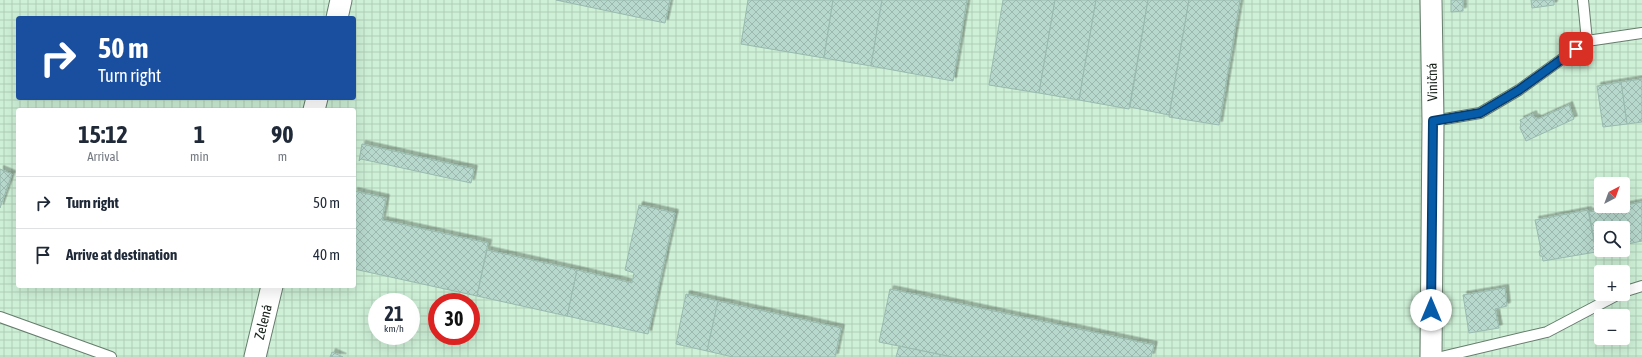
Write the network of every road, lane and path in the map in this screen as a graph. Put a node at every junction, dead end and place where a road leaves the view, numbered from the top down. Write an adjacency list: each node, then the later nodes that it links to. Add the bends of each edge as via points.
1 (341, 0): 4 (street)
2 (1431, 0): 7 (street, Viničná)
3 (1583, 0): 6 (lane)
4 (337, 16)
5 (1642, 33): 6 (lane)
6 (1587, 41): 7 (lane, via 1519,90 1480,113)
7 (1433, 121): 15 (street, Viničná)
8 (1642, 286): 10 (lane)
9 (272, 288): 14 (street, Zelená)
10 (1630, 290)
11 (1606, 301): 16 (lane, via 1547,332)
12 (0, 317): 13 (lane)
13 (111, 357)
14 (255, 357)
15 (1431, 357)
16 (1441, 357)

